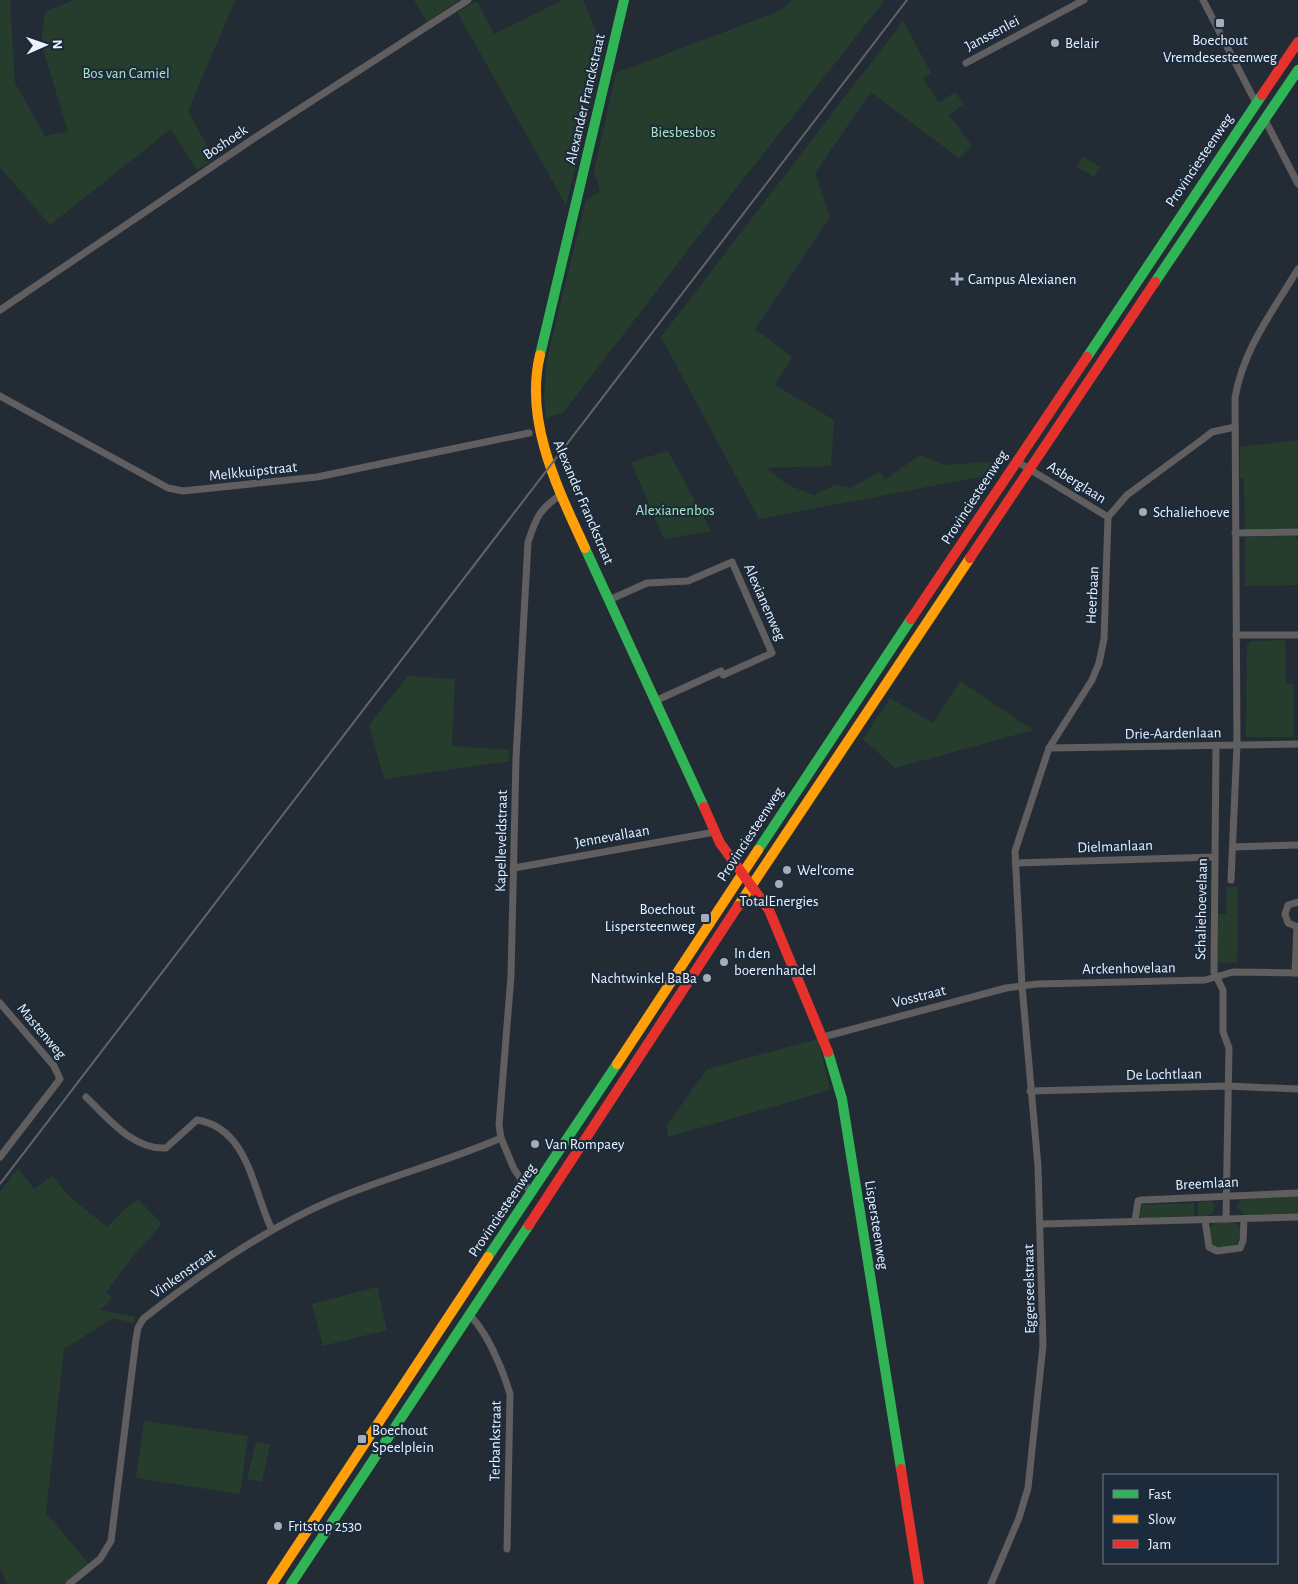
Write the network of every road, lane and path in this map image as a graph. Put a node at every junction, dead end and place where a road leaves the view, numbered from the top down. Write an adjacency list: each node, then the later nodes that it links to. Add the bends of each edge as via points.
1 (468, 0): 13 (street, Boshoek)
2 (624, 0): 19 (main road, Alexander Franckstraat, via 537,373 538,427)
3 (1084, 0): 5 (street, Janssenlei)
4 (1203, 0): 9 (street)
5 (1072, 3): 7 (street, Janssenlei)
6 (1298, 42): 9 (main road, Provinciesteenweg)
7 (966, 63)
8 (1298, 70): 10 (main road, Provinciesteenweg)
9 (1256, 103): 10 (main road); 17 (main road, Provinciesteenweg)
10 (1264, 118): 11 (street); 18 (main road, Provinciesteenweg)
11 (1298, 184)
12 (1298, 269): 15 (street, via 1242,365 1235,398)
13 (0, 310)
14 (0, 396): 16 (street, Melkkuipstraat, via 168,488 183,491 317,477)
15 (1235, 427): 20 (street, via 1212,432 1127,495); 22 (street, Schaliehoevelaan)
16 (529, 433)
17 (1016, 461): 18 (street, Asberglaan); 37 (main road, Provinciesteenweg)
18 (1031, 469): 20 (street, Asberglaan); 39 (main road, Provinciesteenweg)
19 (562, 494): 23 (main road, Alexander Franckstraat); 36 (street, Kapelleveldstraat, via 543,508 528,542 516,758)
20 (1108, 517): 30 (street, Heerbaan, via 1104,639 1099,663 1092,680)
21 (1298, 532): 22 (street)
22 (1235, 533): 24 (street, Schaliehoevelaan)
23 (609, 600): 26 (main road, Alexander Franckstraat); 26 (street, Alexianenweg, via 646,583 688,581 732,562 772,653 723,675 721,671)
24 (1236, 635): 25 (street); 28 (street, Schaliehoevelaan)
25 (1298, 635)
26 (655, 701): 31 (main road, Alexander Franckstraat)
27 (1298, 744): 28 (street, Drie-Aardenlaan)
28 (1237, 745): 29 (street, Drie-Aardenlaan); 33 (street, Schaliehoevelaan)
29 (1216, 746): 30 (street, Drie-Aardenlaan); 34 (street, Schaliehoevelaan)
30 (1049, 748): 35 (street, Heerbaan, via 1015,851)
31 (715, 832): 36 (street, Jennevallaan); 37 (main road, Alexander Franckstraat)
32 (1298, 845): 33 (street)
33 (1232, 848): 38 (street, Schaliehoevelaan)
34 (1215, 857): 35 (street, Dielmanlaan); 43 (street, Schaliehoevelaan)
35 (1015, 862): 44 (street, Heerbaan)
36 (514, 868): 51 (street, Kapelleveldstraat, via 511,976 500,1107)
37 (743, 874): 39 (main road, Alexander Franckstraat); 53 (main road, Provinciesteenweg)
38 (1231, 880)
39 (753, 886): 46 (main road, Lispersteenweg, via 769,910); 62 (main road, Provinciesteenweg)
40 (1298, 902): 41 (street, via 1288,905 1285,914 1288,923)
41 (1297, 927): 42 (street, Arckenhovelaan)
42 (1297, 973): 43 (street, Arckenhovelaan, via 1233,972)
43 (1216, 977): 44 (street, Arckenhovelaan); 47 (street, Schaliehoevelaan, via 1223,990 1223,1032 1229,1048)
44 (1022, 986): 46 (street, Vosstraat, via 924,1008); 49 (street, Eggerseelstraat)
45 (0, 1003): 52 (street, Mastenweg, via 54,1066 60,1079)
46 (823, 1037): 72 (main road, Lispersteenweg, via 842,1100)
47 (1228, 1086): 48 (street, De Lochtlaan); 49 (street, De Lochtlaan); 55 (street, Schaliehoevelaan)
48 (1298, 1089)
49 (1030, 1091): 63 (street, Eggerseelstraat)
50 (86, 1097): 64 (street, via 126,1135 151,1146 166,1148 197,1120 217,1126 230,1137 247,1161)
51 (502, 1138): 53 (street, Kapelleveldstraat, via 514,1169); 64 (street, Vinkenstraat, via 330,1201)
52 (0, 1157)
53 (533, 1191): 56 (main road, Provinciesteenweg)
54 (1298, 1193): 55 (street, Breemlaan)
55 (1226, 1196): 58 (street, Schaliehoevelaan); 61 (street, Breemlaan, via 1138,1201)
56 (523, 1206): 62 (main road, via 528,1202 533,1204); 66 (main road, Provinciesteenweg)
57 (1298, 1217): 59 (street)
58 (1226, 1219): 59 (street); 60 (street)
59 (1244, 1219): 60 (street, via 1240,1248 1217,1251 1209,1247)
60 (1205, 1220): 61 (street)
61 (1135, 1221): 63 (street)
62 (529, 1222): 65 (main road, Provinciesteenweg)
63 (1041, 1224): 73 (street, Eggerseelstraat, via 1043,1345 1032,1466 1018,1518)
64 (272, 1230): 69 (street, Vinkenstraat, via 143,1318 136,1339 111,1541 100,1559)
65 (468, 1314): 67 (main road, Provinciesteenweg); 68 (street, Terbankstraat, via 478,1322 510,1394)
66 (376, 1424): 67 (main road, via 371,1438 378,1445); 70 (main road, Provinciesteenweg)
67 (386, 1440): 71 (main road, Provinciesteenweg)
68 (507, 1550)
69 (69, 1584)
70 (272, 1584)
71 (291, 1584)
72 (919, 1584)
73 (991, 1584)

